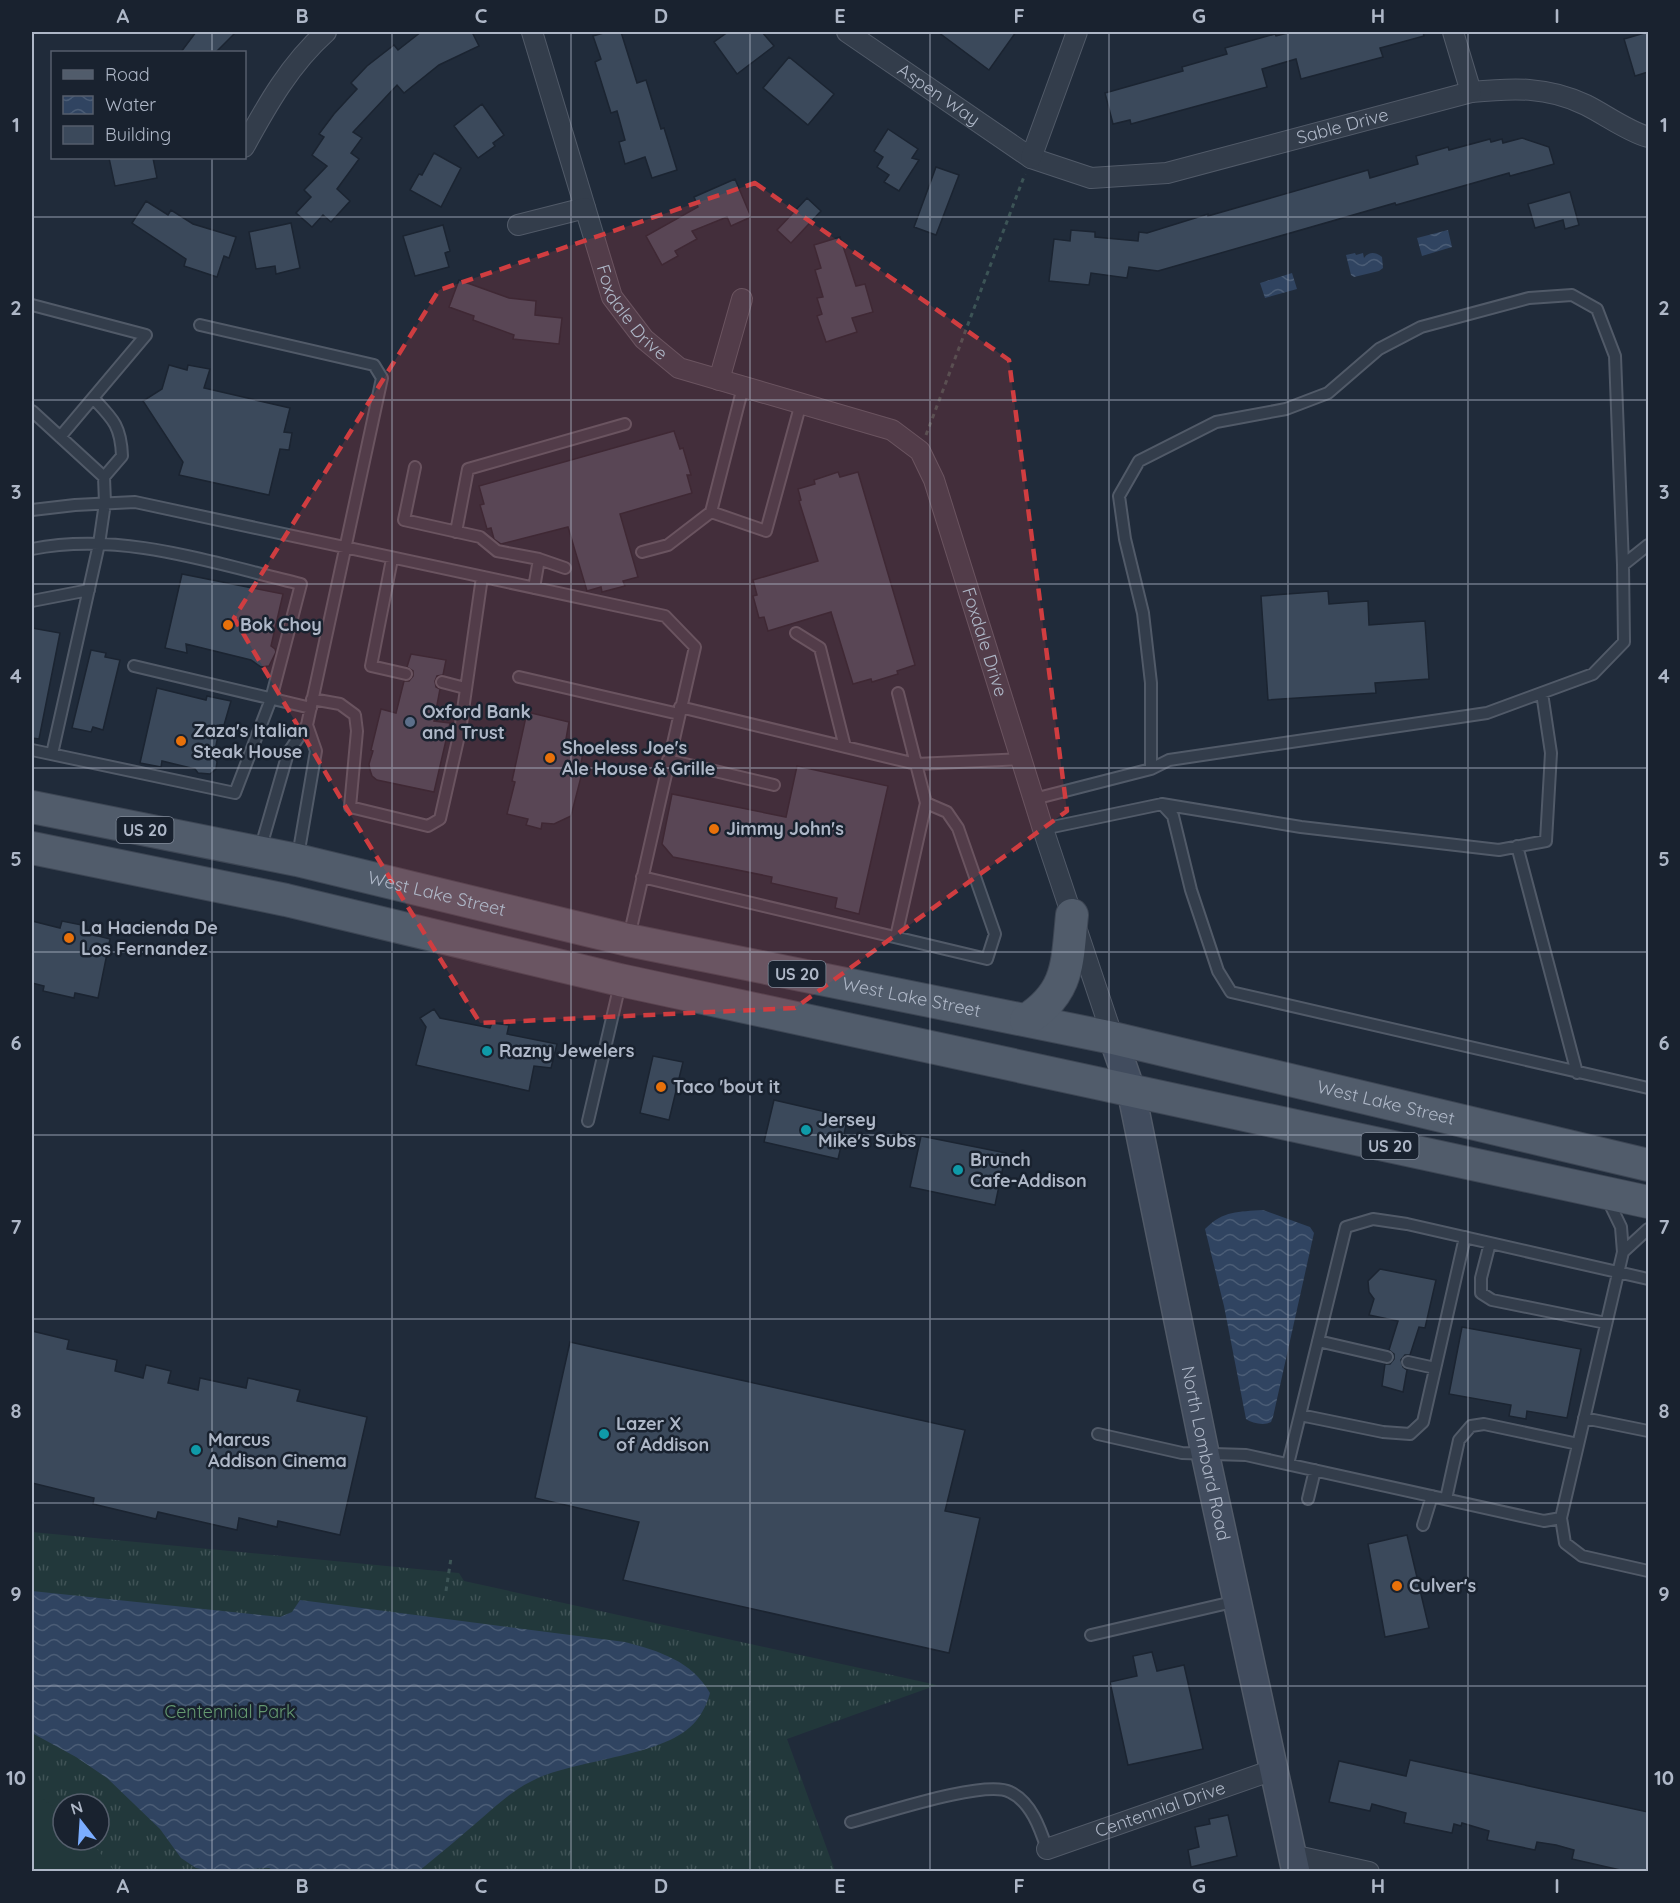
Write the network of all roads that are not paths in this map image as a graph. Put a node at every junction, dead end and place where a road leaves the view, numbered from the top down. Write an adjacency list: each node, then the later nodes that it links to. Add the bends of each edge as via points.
1 (326, 32): 8 (street, via 292,69)
2 (532, 32): 10 (street, Foxdale Drive)
3 (847, 32): 9 (street, Aspen Way)
4 (1077, 32): 9 (street)
5 (1453, 32): 6 (street)
6 (1471, 92): 7 (street, Sable Drive, via 1514,88 1548,92 1583,104); 9 (street, Sable Drive, via 1167,173 1091,178)
7 (1648, 137)
8 (246, 144)
9 (1031, 158)
10 (585, 208): 11 (street); 15 (street, Foxdale Drive, via 618,306 644,339 678,368)
11 (518, 225)
12 (742, 299): 15 (street)
13 (32, 305): 17 (lane, via 147,335)
14 (200, 325): 31 (lane, via 374,365 382,378)
15 (719, 380): 16 (street, Foxdale Drive)
16 (743, 387): 18 (street, Foxdale Drive); 26 (lane)
17 (93, 398): 21 (lane); 23 (lane, via 112,419 121,437 122,456)
18 (801, 403): 26 (lane, via 766,531); 56 (street, Foxdale Drive, via 892,430 920,451 934,480)
19 (32, 411): 21 (lane)
20 (625, 424): 27 (lane, via 468,469)
21 (60, 437): 23 (lane)
22 (415, 467): 27 (lane, via 404,520)
23 (104, 477): 24 (lane)
24 (105, 503): 25 (lane); 28 (lane); 31 (lane, via 135,502)
25 (32, 510)
26 (711, 512): 32 (lane, via 668,545)
27 (456, 532): 34 (lane, via 480,537 497,551)
28 (99, 544): 30 (lane); 39 (lane); 49 (lane, via 141,546 301,584)
29 (1648, 545): 35 (lane)
30 (32, 549)
31 (346, 549): 33 (lane); 50 (lane)
32 (642, 552)
33 (392, 559): 37 (lane); 43 (lane, via 371,666)
34 (539, 559): 36 (lane); 38 (lane)
35 (1623, 565): 48 (lane, via 1624,642 1593,674); 59 (lane, via 1615,356 1597,309 1572,295 1529,298 1421,327 1378,349 1328,393 1286,409 1216,422 1139,461 1119,496 1143,613 1151,683)
36 (565, 568)
37 (482, 578): 38 (lane); 46 (lane)
38 (534, 588): 51 (lane, via 665,616 695,647)
39 (89, 590): 40 (lane); 55 (lane)
40 (32, 601)
41 (796, 633): 53 (lane, via 820,648)
42 (134, 666): 49 (lane)
43 (406, 674)
44 (519, 677): 51 (lane)
45 (442, 682): 46 (lane)
46 (465, 687): 50 (lane, via 460,731 440,819 428,826 350,807 355,715 340,704)
47 (898, 693): 58 (lane)
48 (1542, 693): 59 (lane, via 1487,713 1169,760); 66 (lane, via 1551,753 1546,840)
49 (271, 699): 50 (lane); 55 (lane, via 235,794)
50 (311, 704): 52 (lane)
51 (680, 711): 53 (lane); 57 (lane)
52 (307, 725): 68 (lane, via 288,753); 69 (lane, via 316,751)
53 (845, 747): 58 (lane)
54 (32, 750): 55 (lane)
55 (52, 754)
56 (1021, 759): 58 (lane); 61 (street, Foxdale Drive)
57 (668, 760): 60 (lane); 70 (lane)
58 (916, 764): 62 (lane)
59 (1151, 769): 61 (lane)
60 (774, 784)
61 (1034, 799): 65 (street, Foxdale Drive)
62 (926, 804): 72 (lane); 72 (lane, via 947,812 958,828 996,934 987,959)
63 (1162, 804): 65 (lane); 66 (lane, via 1301,827 1499,850); 77 (lane, via 1173,816 1191,890 1218,971 1231,992)
64 (32, 807): 68 (main road, West Lake Street / US 20)
65 (1043, 829): 71 (street, Foxdale Drive)
66 (1517, 846): 77 (lane)
67 (32, 848): 74 (main road, US 20, via 268,896)
68 (259, 853): 69 (main road, West Lake Street / US 20)
69 (297, 860): 73 (main road, West Lake Street / US 20)
70 (642, 877): 72 (lane); 73 (lane)
71 (1072, 915): 75 (main road, via 1060,984 1042,1010); 76 (street, Foxdale Drive)
72 (896, 937)
73 (628, 939): 75 (main road, West Lake Street / US 20)
74 (620, 980): 79 (main road, US 20); 80 (lane)
75 (1026, 1020): 76 (main road, West Lake Street / US 20)
76 (1113, 1038): 79 (street, North Lombard Road); 81 (main road, West Lake Street / US 20)
77 (1577, 1073): 78 (lane)
78 (1648, 1088)
79 (1131, 1090): 82 (main road, US 20); 100 (street, North Lombard Road)
80 (588, 1121)
81 (1648, 1165)
82 (1604, 1192): 83 (main road, US 20); 87 (lane, via 1621,1227)
83 (1648, 1202)
84 (1648, 1229): 87 (lane)
85 (1465, 1237): 86 (lane); 91 (lane, via 1373,1220 1346,1227); 94 (lane)
86 (1490, 1243): 88 (lane); 90 (lane, via 1480,1278 1481,1293 1492,1300)
87 (1623, 1252): 88 (lane)
88 (1618, 1272): 89 (lane); 90 (lane)
89 (1648, 1279)
90 (1606, 1323): 96 (lane)
91 (1318, 1341): 92 (lane); 95 (lane)
92 (1387, 1357)
93 (1408, 1362): 94 (lane)
94 (1435, 1368): 95 (lane, via 1423,1422 1410,1434)
95 (1300, 1415): 101 (lane)
96 (1584, 1418): 97 (lane); 99 (lane)
97 (1648, 1431)
98 (1098, 1434): 100 (lane, via 1182,1453)
99 (1578, 1443): 105 (lane, via 1485,1424 1471,1426 1459,1440); 106 (lane)
100 (1205, 1453): 101 (lane, via 1246,1455); 109 (street, North Lombard Road)
101 (1288, 1464): 102 (lane)
102 (1316, 1470): 103 (lane); 104 (lane)
103 (1432, 1496): 105 (lane); 107 (lane)
104 (1308, 1499)
105 (1446, 1499): 106 (lane, via 1544,1521)
106 (1561, 1518): 108 (lane, via 1565,1542 1582,1556)
107 (1423, 1525)
108 (1648, 1571)
109 (1237, 1601): 110 (lane); 111 (street, North Lombard Road)
110 (1092, 1635)
111 (1273, 1770): 113 (street, Centennial Drive); 114 (street, North Lombard Road)
112 (851, 1822): 113 (lane, via 959,1792 1008,1790 1022,1800 1035,1819)
113 (1047, 1849)
114 (1294, 1863): 115 (street)
115 (1369, 1872)

